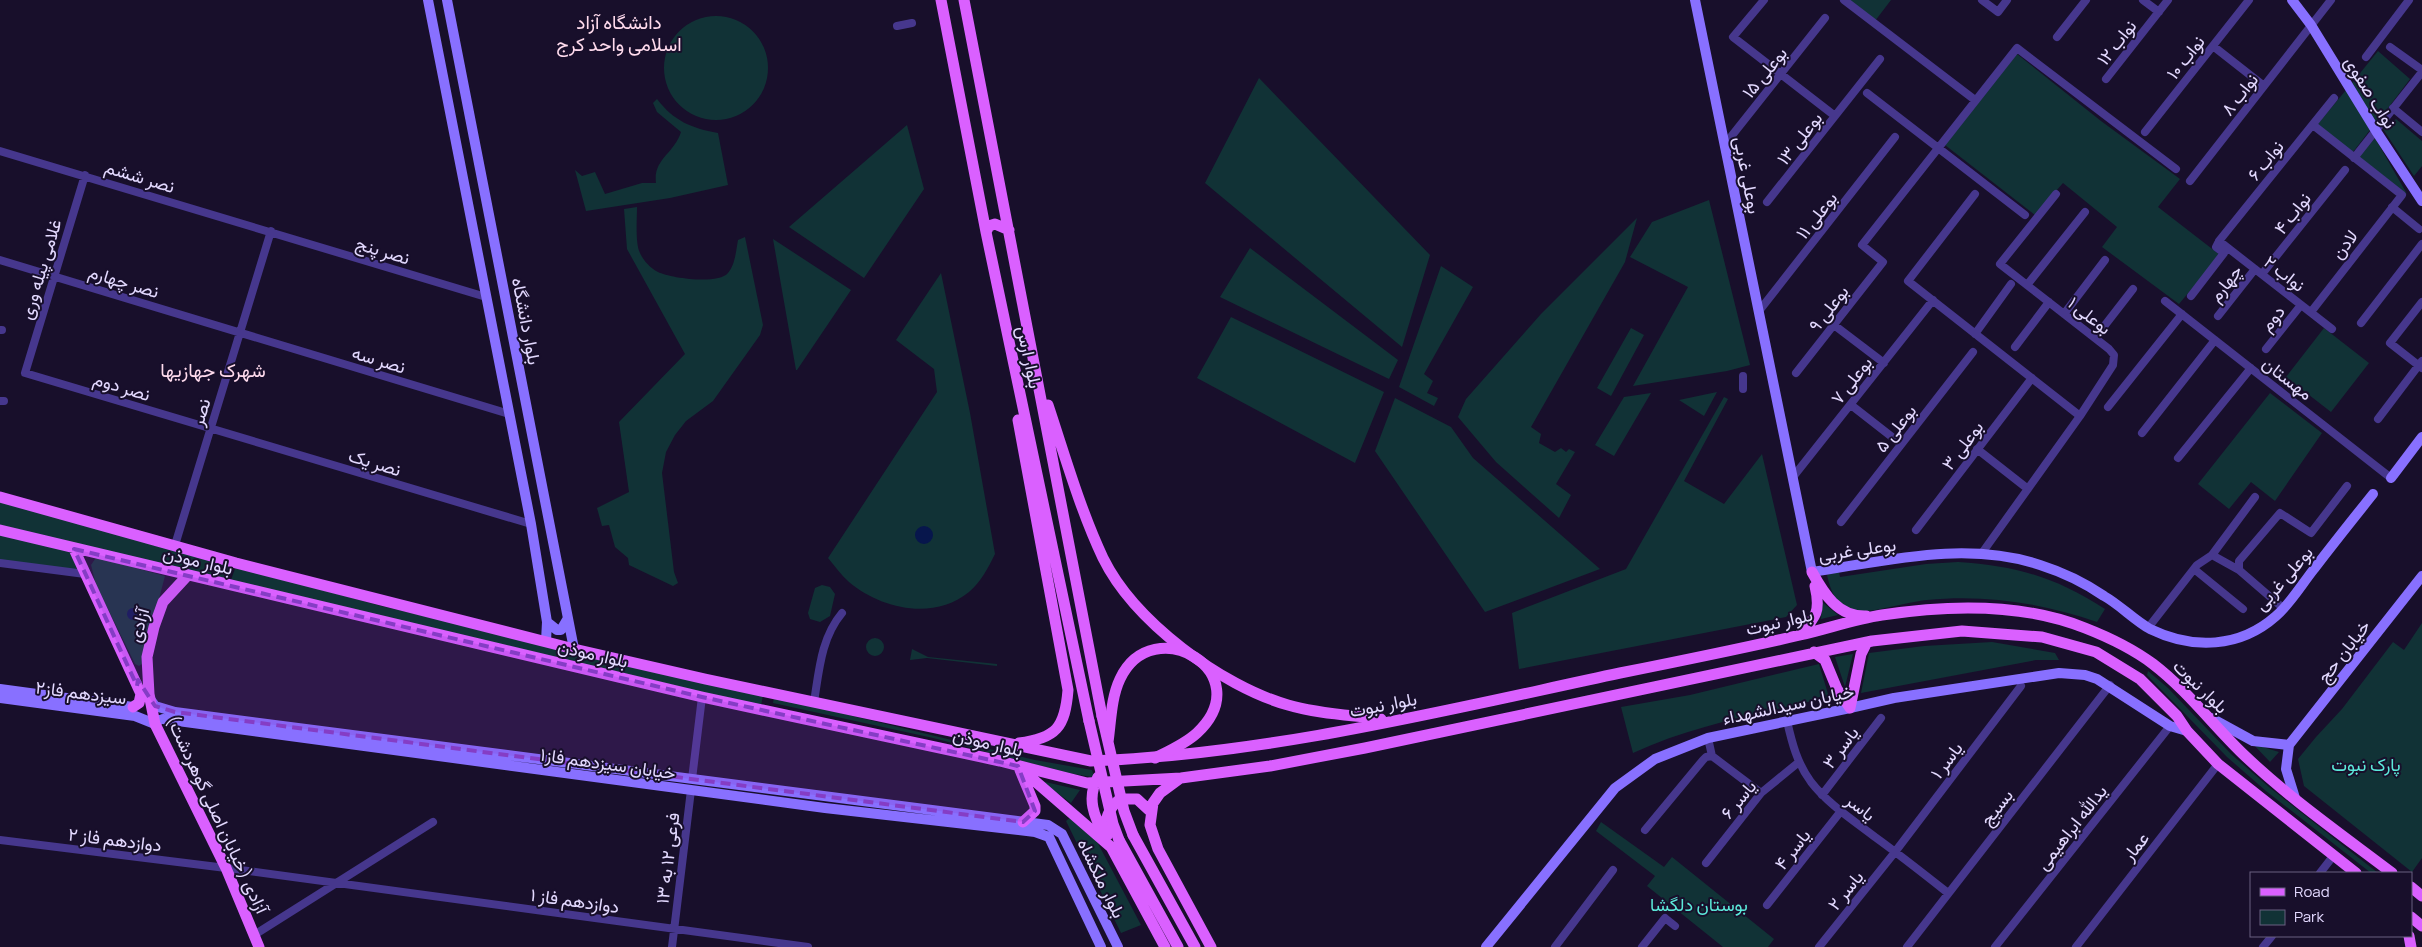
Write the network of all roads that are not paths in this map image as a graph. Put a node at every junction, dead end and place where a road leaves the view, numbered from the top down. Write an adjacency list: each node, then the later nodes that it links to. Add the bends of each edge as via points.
1 (428, 0): 63 (street, بلوار دانشگاه)
2 (447, 0): 62 (street, بلوار دانشگاه)
3 (941, 0): 59 (main road, بلوار ارس)
4 (964, 0): 56 (main road, بلوار ارس)
5 (1695, 0): 41 (street, بوعلی غربی)
6 (1764, 0): 28 (street, via 1733,37)
7 (1844, 0): 33 (street)
8 (1982, 0): 9 (street, via 1998,12)
9 (2007, 0)
10 (2086, 0): 22 (street)
11 (2143, 0): 17 (street)
12 (2168, 0): 17 (street, نواب ۱۲)
13 (2249, 0): 23 (street, نواب ۱۰)
14 (2292, 0): 20 (street, نواب صفوی)
15 (2331, 0): 20 (street, نواب ۸)
16 (2409, 0): 25 (street)
17 (2158, 12): 29 (street, نواب ۱۲)
18 (1825, 18): 28 (street, بوعلی ۱۵)
19 (912, 23): 21 (street)
20 (2311, 25): 30 (street, نواب ۸); 37 (street, نواب صفوی)
21 (897, 26)
22 (2057, 37)
23 (2213, 46): 30 (street); 38 (street, نواب ۱۰)
24 (2390, 47): 27 (street)
25 (2366, 57)
26 (1880, 59): 35 (street, بوعلی ۱۳)
27 (2422, 71): 34 (street)
28 (1782, 74): 35 (street); 41 (street, بوعلی ۱۵)
29 (2106, 79)
30 (2264, 86): 48 (street, نواب ۸)
31 (1867, 93): 42 (street)
32 (2334, 98): 36 (street, نواب ۶)
33 (1975, 100): 42 (street); 45 (street, via 2017,48)
34 (2394, 108): 37 (street); 39 (street)
35 (1835, 116): 52 (street, بوعلی ۱۳)
36 (2313, 125): 44 (street); 60 (street, نواب ۶)
37 (2376, 131): 44 (street); 51 (street, نواب صفوی)
38 (2145, 132)
39 (2422, 132)
40 (1895, 137): 79 (street, بوعلی ۱۱)
41 (1726, 143): 79 (street, بوعلی غربی)
42 (1937, 148): 55 (street); 85 (street, بوعلی ۹, via 1862,245 1884,262)
43 (0, 151): 47 (street, نصر ششم)
44 (2354, 158): 53 (street, لادن, via 2402,195)
45 (2176, 169)
46 (2345, 170): 67 (street, نواب ۴)
47 (85, 175): 58 (street, نصر ششم); 68 (street, غلامی پیله وری)
48 (2190, 181)
49 (1975, 194): 74 (street, via 1908,281)
50 (2056, 194): 70 (street, بوعلی ۱, via 2000,264)
51 (2422, 201)
52 (1768, 202)
53 (2392, 207): 57 (street); 80 (street, لادن)
54 (2085, 212): 70 (street)
55 (2025, 215)
56 (1009, 230): 59 (main road, via 998,223 989,226); 94 (main road, بلوار ارس)
57 (2419, 230)
58 (270, 231): 73 (street, نصر پنج); 87 (street, نصر)
59 (986, 232): 95 (main road, بلوار ارس)
60 (2219, 241): 66 (street, نواب ۲); 72 (street, via 2216,247 2224,253)
61 (2422, 244): 84 (street)
62 (497, 254): 63 (street); 141 (street, بلوار دانشگاه)
63 (480, 258): 73 (street, بلوار دانشگاه)
64 (0, 260): 68 (street, نصر چهارم)
65 (2105, 260): 81 (street)
66 (2255, 269): 67 (street, نواب ۲); 83 (street, چهارم)
67 (2262, 274): 78 (street, نواب ۲)
68 (53, 276): 87 (street, نصر چهارم); 99 (street, غلامی پیله وری)
69 (2011, 284): 88 (street)
70 (2027, 286): 76 (street, بوعلی ۱)
71 (2133, 289): 89 (street)
72 (2192, 296)
73 (486, 297): 106 (street, بلوار دانشگاه)
74 (1933, 300): 88 (street); 96 (street, بوعلی ۷)
75 (2165, 301): 82 (street, مهستان)
76 (2049, 302): 81 (street, بوعلی ۱); 91 (street)
77 (2422, 302): 97 (street, via 2390,343)
78 (2301, 305): 80 (street, نواب ۲); 92 (street, دوم)
79 (1759, 312): 115 (street, بوعلی غربی)
80 (2310, 312): 86 (street, نواب ۲)
81 (2064, 314): 89 (street, بوعلی ۱)
82 (2182, 314): 90 (street, مهستان); 105 (street)
83 (2218, 316)
84 (2360, 323)
85 (1834, 325): 96 (street); 100 (street, بوعلی ۹)
86 (2332, 329)
87 (240, 332): 106 (street, نصر سه); 109 (street, نصر)
88 (1975, 334): 102 (street)
89 (2095, 338): 107 (street, بوعلی ۱, via 2114,355 2113,365)
90 (2215, 340): 98 (street, مهستان); 110 (street)
91 (2015, 347)
92 (2266, 349)
93 (1973, 352): 112 (street, بوعلی ۵)
94 (1032, 354): 167 (main road, via 1071,476 1104,559 1123,590 1144,615 1226,679 1255,693 1288,705); 172 (main road, بلوار ارس, bridge)
95 (1013, 358): 173 (main road, via 1016,411 1068,690 1064,720 1056,731 1045,739); 196 (main road, بلوار ارس, bridge)
96 (1884, 363): 104 (street, بوعلی ۷)
97 (2421, 365): 108 (street)
98 (2251, 368): 114 (street); 116 (street, مهستان)
99 (25, 373): 109 (street, نصر دوم)
100 (1796, 373)
101 (1743, 376): 103 (street)
102 (2032, 378): 107 (street); 113 (street, بوعلی ۳)
103 (1743, 389)
104 (1851, 405): 112 (street); 115 (street, بوعلی ۷)
105 (2108, 408)
106 (509, 414): 123 (street, بلوار دانشگاه)
107 (2080, 416): 118 (street, بوعلی ۱)
108 (2378, 419)
109 (211, 428): 123 (street, نصر یک); 126 (street, نصر)
110 (2142, 433)
111 (2422, 437): 116 (street)
112 (1901, 444): 122 (street, بوعلی ۵)
113 (1978, 449): 118 (street); 125 (street, بوعلی ۳)
114 (2178, 458)
115 (1793, 477): 133 (street, بوعلی غربی)
116 (2391, 478)
117 (2348, 486): 132 (street, via 2311,533 2280,513 2240,561)
118 (2028, 489): 128 (street, بوعلی ۱)
119 (2372, 494): 137 (street, بوعلی غربی)
120 (0, 497): 126 (main road, بلوار موذن)
121 (2255, 497): 129 (street)
122 (1841, 522)
123 (532, 524): 142 (street, بلوار دانشگاه)
124 (0, 530): 127 (main road, بلوار موذن)
125 (1916, 530)
126 (175, 545): 145 (main road, بلوار موذن)
127 (74, 549): 134 (main road); 135 (main road, بلوار موذن)
128 (1982, 553): 133 (street, بوعلی غربی, via 1939,554); 143 (street, بوعلی غربی, via 2040,565 2068,577 2105,596)
129 (2212, 555): 131 (street); 132 (street)
130 (0, 562): 134 (street)
131 (2194, 569): 138 (street); 143 (street)
132 (2238, 570): 137 (street)
133 (1812, 572): 140 (main road, via 1826,598 1844,611 1856,616); 144 (main road, via 1819,605 1816,615)
134 (86, 574): 156 (main road)
135 (186, 576): 156 (main road, آزادی, via 163,602 147,657); 158 (main road, بلوار موذن)
136 (2422, 576): 174 (street, خیابان حج)
137 (2283, 608): 143 (street, بوعلی غربی, via 2257,630 2238,639 2214,644 2170,638)
138 (2243, 609)
139 (842, 613): 160 (street, via 832,625 821,658)
140 (1878, 616): 144 (main road, بلوار نبوت); 149 (main road, بلوار نبوت, via 1961,609 2007,611 2084,627)
141 (568, 617): 142 (street, via 561,630); 147 (street, بلوار دانشگاه)
142 (548, 622): 145 (street, بلوار دانشگاه)
143 (2148, 628)
144 (1800, 635): 157 (main road, بلوار نبوت)
145 (546, 642): 147 (main road, بلوار موذن)
146 (1868, 642): 148 (main road); 151 (main road, via 1962,630 2042,637 2096,652); 162 (main road, via 1860,654)
147 (574, 649): 160 (main road, بلوار موذن)
148 (1814, 652): 162 (main road, via 1825,660 1837,689); 163 (main road)
149 (2134, 652): 150 (main road, بلوار نبوت); 151 (main road, via 2137,658 2135,666)
150 (2154, 665): 152 (main road, via 2141,667); 164 (main road, بلوار نبوت)
151 (2123, 669): 152 (main road)
152 (2140, 679): 170 (main road, via 2177,716)
153 (2021, 686): 197 (street, یاسر ۱)
154 (2110, 686): 162 (street, خیابان سیدالشهداء, via 2085,675 2043,674); 169 (street, خیابان سیدالشهداء); 206 (street, بسیج)
155 (0, 689): 161 (street, سیزدهم فاز۲)
156 (146, 690): 161 (main road); 165 (main road, آزادی (خیابان اصلی گوهردشت)); 165 (street, خیابان سیزدهم فاز۱)
157 (1535, 691): 163 (main road); 167 (main road, بلوار نبوت)
158 (702, 697): 181 (main road, بلوار موذن); 183 (street)
159 (0, 698): 165 (street, سیزدهم فاز۲)
160 (814, 702): 173 (main road, بلوار موذن)
161 (133, 707)
162 (1850, 708): 168 (street, خیابان سیدالشهداء)
163 (1539, 711): 182 (main road, via 1270,766)
164 (2206, 715): 174 (street, via 2253,741); 188 (main road, بلوار نبوت, via 2243,754)
165 (160, 717): 183 (street, خیابان سیزدهم فاز۱, via 175,712); 185 (street, خیابان سیزدهم فاز۱); 200 (main road, آزادی (خیابان اصلی گوهردشت))
166 (1881, 718): 187 (street, یاسر ۳)
167 (1393, 720): 176 (main road, بلوار نبوت)
168 (1787, 722): 171 (street, خیابان سیدالشهداء); 179 (street, یاسر)
169 (2170, 726): 170 (street, خیابان سیدالشهداء); 228 (street, یدالله ابراهیمی)
170 (2187, 731): 180 (main road)
171 (1708, 738): 175 (street); 223 (street, خیابان سیدالشهداء, via 1655,759 1615,788)
172 (1108, 742): 176 (main road, bridge, via 1115,691 1128,665 1151,650 1182,650 1200,660 1211,674 1216,688 1216,704 1197,733); 221 (main road, بلوار ارس, bridge, via 1133,835)
173 (1011, 744): 178 (main road, بلوار موذن)
174 (2289, 745): 188 (street, via 2286,768)
175 (1712, 756): 186 (street); 193 (street, via 1703,760)
176 (1155, 758): 177 (main road, بلوار نبوت)
177 (1110, 760): 178 (main road, بلوار نبوت); 184 (main road)
178 (1091, 761)
179 (1799, 762): 186 (street, یاسر ۶); 187 (street, یاسر)
180 (2218, 764): 198 (main road); 229 (street, عمار)
181 (1018, 766): 184 (main road, بلوار موذن, via 1074,781); 192 (main road, via 1035,806 1035,811); 196 (main road)
182 (1181, 778): 184 (main road, بلوار موذن); 190 (main road, via 1160,793)
183 (692, 779): 192 (street, خیابان سیزدهم فاز۱)
184 (1095, 783): 196 (main road, via 1092,810)
185 (690, 790): 194 (street, خیابان سیزدهم فاز۱, via 1030,831); 211 (street, فرعی ۱۲ به ۱۳)
186 (1760, 793): 199 (street, یاسر ۶)
187 (1822, 794): 189 (street, یاسر)
188 (2295, 798): 204 (main road, بلوار نبوت)
189 (1841, 811): 197 (street, یاسر); 207 (street, یاسر ۴)
190 (1151, 812): 196 (main road, via 1130,798 1120,799 1113,805 1105,823); 222 (main road, via 1150,825 1158,849)
191 (433, 822): 205 (street)
192 (1023, 822): 218 (street, بلوار ملکشاه, via 1048,825 1062,834)
193 (1645, 830)
194 (1049, 837): 217 (street, بلوار ملکشاه)
195 (0, 840): 200 (street, دوازدهم فاز ۲)
196 (1115, 843): 219 (main road); 220 (main road)
197 (1895, 852): 206 (street, یاسر); 226 (street, یاسر ۲)
198 (2334, 855): 202 (street); 203 (main road)
199 (1706, 863)
200 (226, 868): 205 (street, دوازدهم فاز ۱); 212 (main road, آزادی (خیابان اصلی گوهردشت))
201 (1613, 870): 224 (street)
202 (2321, 872)
203 (2355, 872)
204 (2391, 872)
205 (338, 883): 211 (street, دوازدهم فاز ۱); 212 (street)
206 (1948, 893): 227 (street, بسیج)
207 (1767, 906)
208 (2412, 918): 210 (main road)
209 (1674, 926): 225 (street, via 1665,918)
210 (2422, 926)
211 (674, 929): 215 (street, فرعی ۱۲ به ۱۳); 216 (street, دوازدهم فاز ۱)
212 (254, 935): 214 (main road, آزادی (خیابان اصلی گوهردشت))
213 (2271, 937): 230 (street)
214 (259, 947)
215 (672, 947)
216 (808, 947)
217 (1101, 947)
218 (1118, 947)
219 (1165, 947)
220 (1178, 947)
221 (1195, 947)
222 (1211, 947)
223 (1486, 947)
224 (1555, 947)
225 (1642, 947)
226 (1819, 947)
227 (1906, 947)
228 (1995, 947)
229 (2076, 947)
230 (2263, 947)

